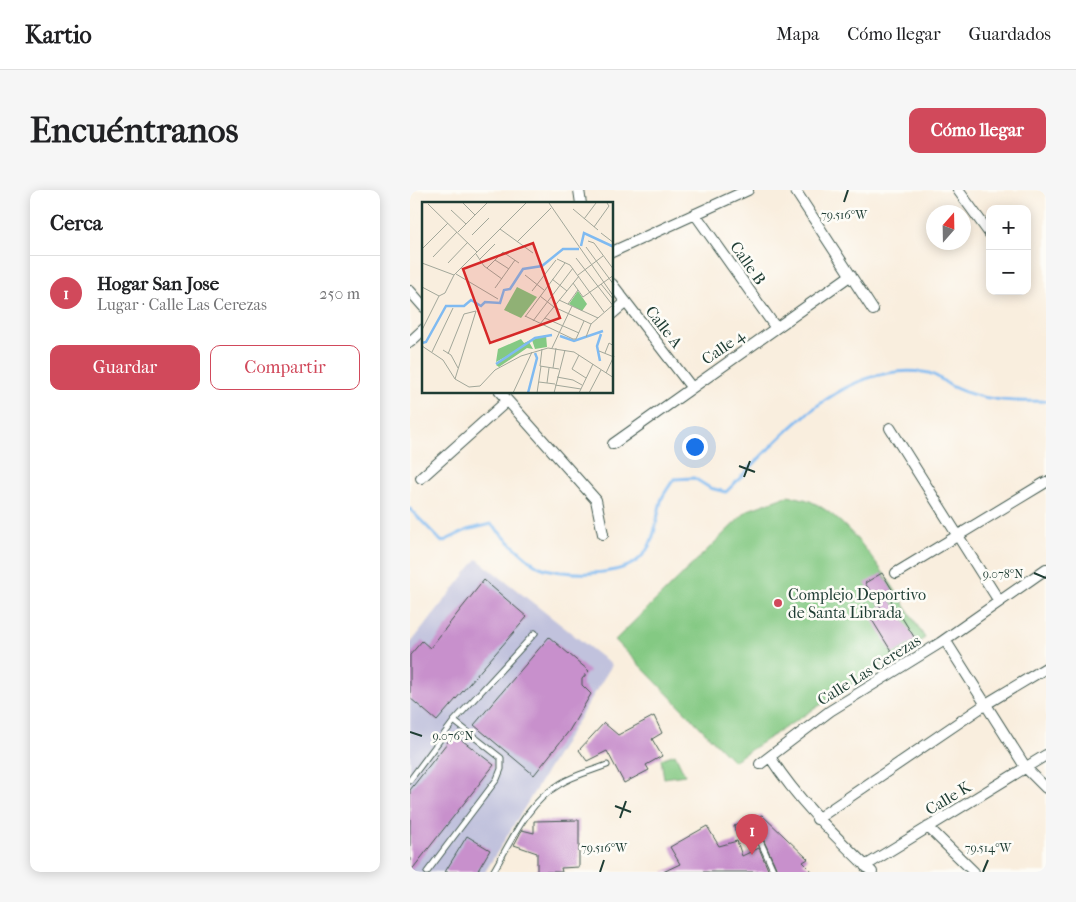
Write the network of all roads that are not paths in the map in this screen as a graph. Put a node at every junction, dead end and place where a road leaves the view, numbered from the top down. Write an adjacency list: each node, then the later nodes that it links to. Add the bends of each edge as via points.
1 (748, 190): 4 (street)
2 (795, 190): 7 (street)
3 (958, 190): 5 (street)
4 (695, 214): 6 (street); 14 (street, Calle B)
5 (986, 228)
6 (614, 251)
7 (851, 275): 12 (street); 14 (street, Calle 4)
8 (614, 287): 10 (street, Calle A)
9 (410, 291): 11 (street)
10 (626, 302): 13 (street); 17 (street, Calle A)
11 (422, 305)
12 (872, 310)
13 (614, 312)
14 (776, 328): 17 (street, Calle 4)
15 (422, 331): 16 (street)
16 (410, 342)
17 (692, 388): 21 (street, Calle 4)
18 (502, 394): 19 (street)
19 (507, 401): 22 (street); 24 (street, via 596,500)
20 (890, 428): 25 (street)
21 (613, 444)
22 (421, 478)
23 (1046, 482): 25 (street)
24 (602, 534)
25 (960, 536): 27 (street); 28 (street)
26 (1046, 569): 28 (street, Calle Las Cerezas)
27 (896, 573)
28 (999, 601): 30 (street, Calle Las Cerezas)
29 (535, 633): 33 (lane)
30 (945, 640): 32 (street); 35 (street, Calle Las Cerezas, via 830,712)
31 (1046, 668): 32 (street)
32 (986, 704): 38 (street); 41 (street)
33 (454, 721): 39 (lane); 45 (lane, via 501,758 501,769 497,779)
34 (1046, 755): 38 (street, Calle K)
35 (770, 757): 36 (street, Calle Las Cerezas); 41 (street, via 790,788)
36 (760, 764)
37 (607, 766): 46 (lane, via 562,783 541,797)
38 (1026, 768): 40 (street); 43 (street, Calle K)
39 (410, 780)
40 (1046, 788)
41 (818, 819): 44 (street)
42 (753, 824): 47 (lane)
43 (928, 827): 44 (street, Calle K); 48 (street)
44 (868, 869)
45 (427, 872)
46 (493, 872)
47 (774, 872)
48 (974, 872)

